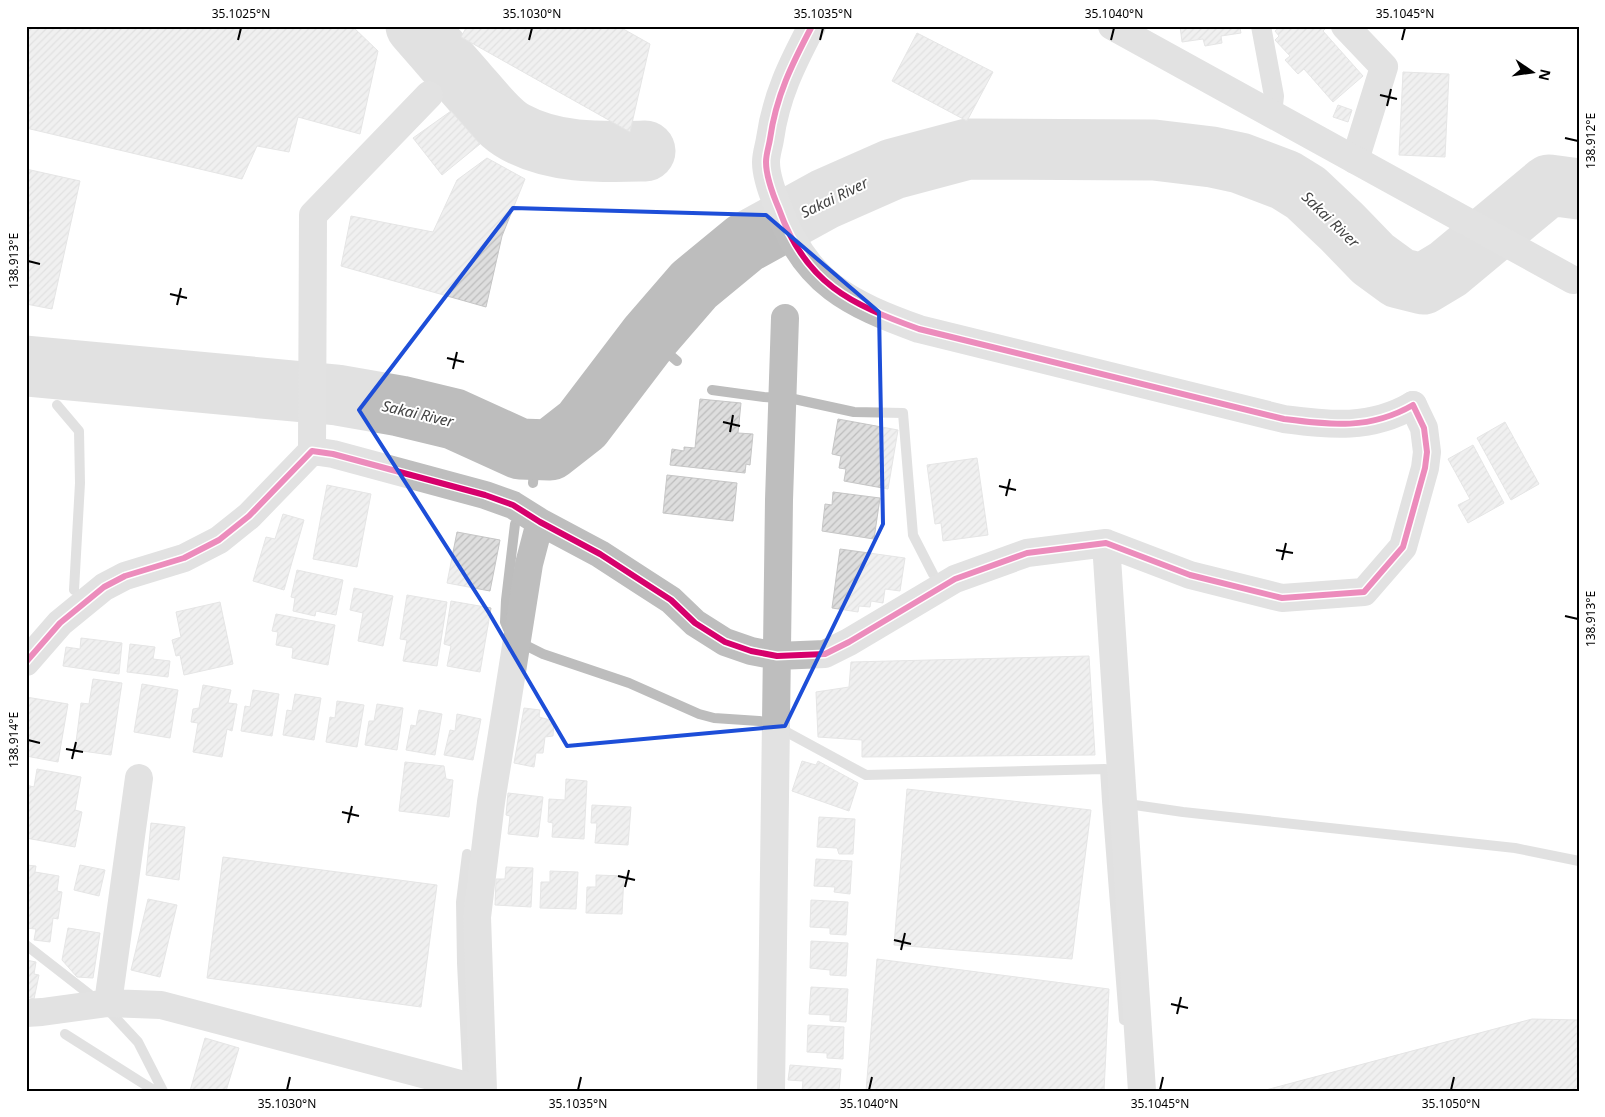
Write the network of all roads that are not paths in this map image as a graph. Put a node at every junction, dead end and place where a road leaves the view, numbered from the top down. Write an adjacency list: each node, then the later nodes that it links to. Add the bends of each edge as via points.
1 (812, 26): 12 (street, via 783,87 772,124 766,162 772,192 797,251 834,290 884,317 919,329 1284,419 1358,424 1385,418 1413,405 1424,428 1425,468 1403,547 1364,592 1282,598 1190,575)
2 (1112, 26): 6 (street)
3 (1261, 26): 6 (lane, via 1274,96)
4 (1345, 26): 7 (street, via 1384,67)
5 (429, 95): 10 (street, via 313,215)
6 (1272, 114): 7 (street)
7 (1355, 160): 8 (street)
8 (1576, 279)
9 (785, 318): 13 (street)
10 (312, 443): 11 (street, via 333,454 485,495 513,505); 14 (street, via 249,516 219,540 184,558 125,576 104,587 60,623)
11 (540, 522): 13 (street, via 600,554 671,600 695,623 726,642); 18 (street, via 529,564 506,702 477,917)
12 (1106, 543): 13 (street, via 1026,553 955,579 825,654); 20 (street)
13 (778, 656): 19 (street)
14 (26, 662)
15 (140, 778): 16 (street)
16 (108, 1003): 17 (street); 18 (street, via 161,1006)
17 (26, 1013)
18 (483, 1090)
19 (770, 1091)
20 (1142, 1091)

